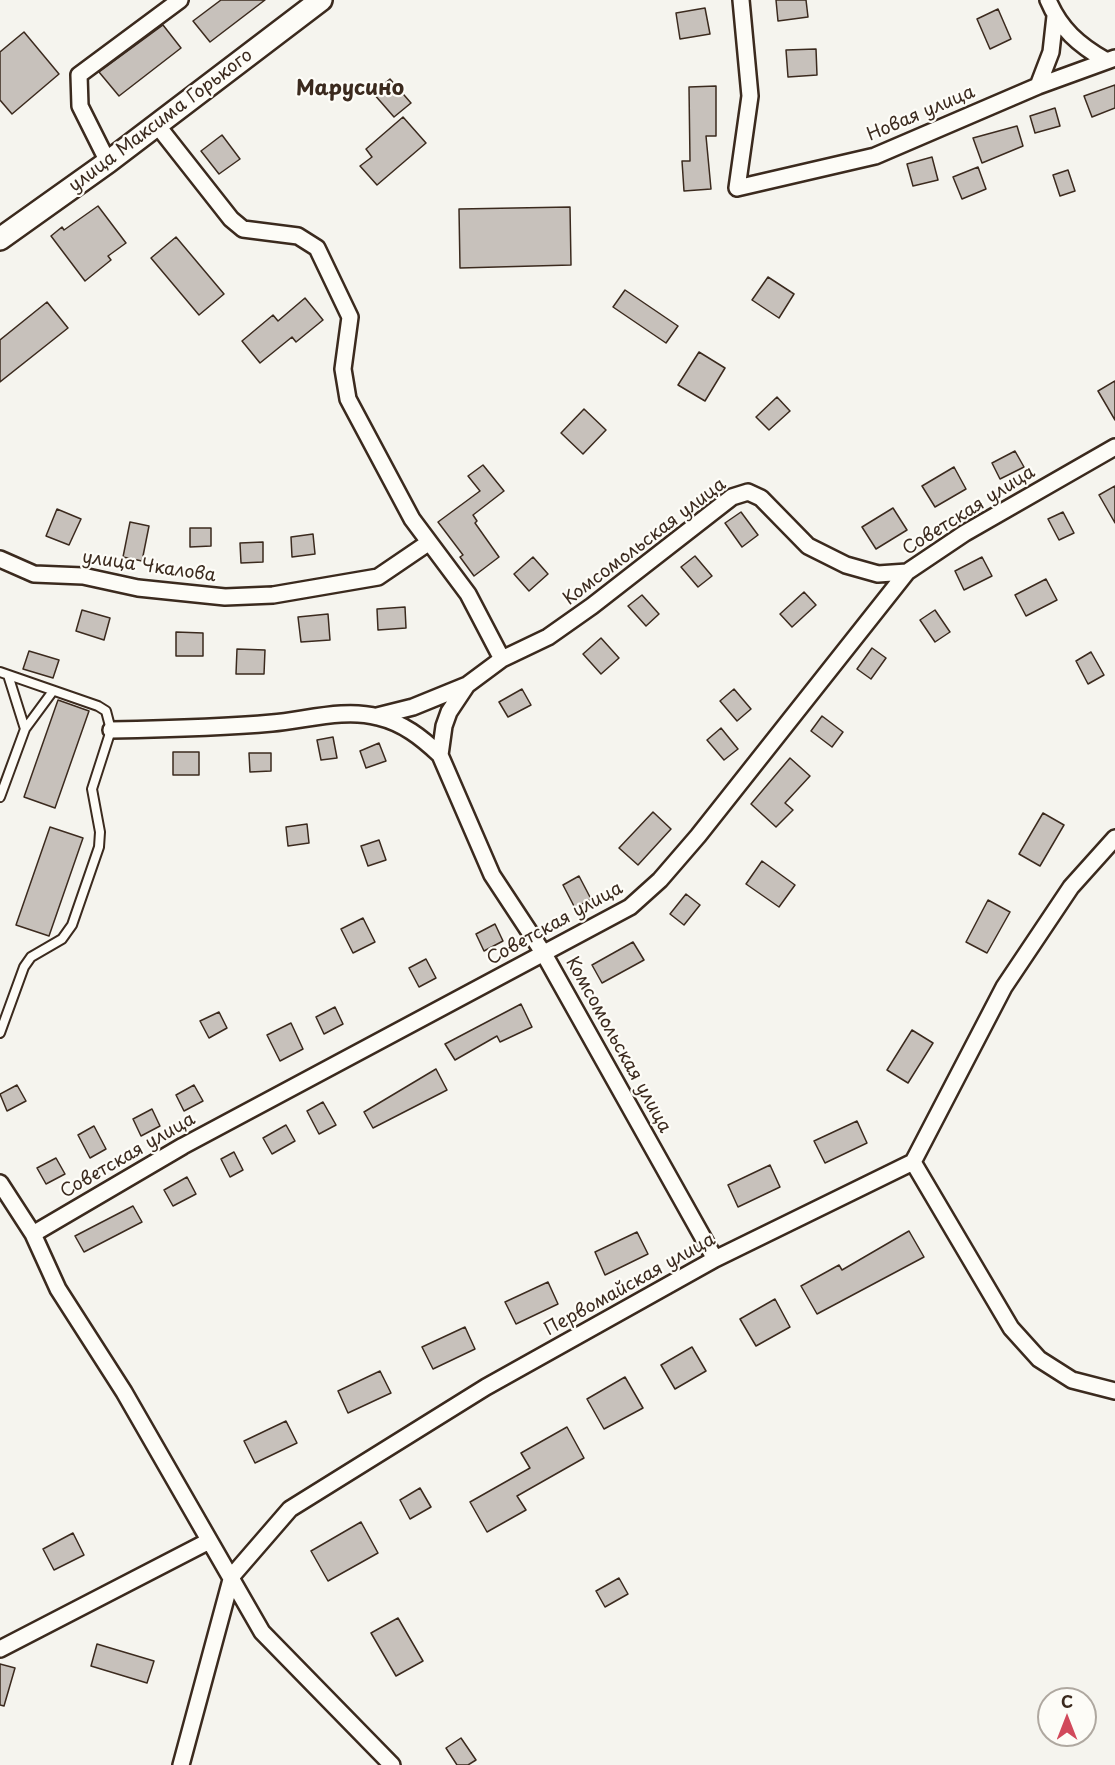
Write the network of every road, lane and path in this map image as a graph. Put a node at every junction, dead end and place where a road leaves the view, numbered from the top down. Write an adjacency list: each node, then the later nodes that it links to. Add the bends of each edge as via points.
1 (180, 0): 9 (street, via 79,75 80,106)
2 (321, 0): 8 (street, улица Максима Горького)
3 (741, 0): 7 (street, Новая улица, via 750,96 737,188 875,156)
4 (1048, 0): 5 (street)
5 (1055, 16): 6 (street, via 1077,43); 7 (street, via 1051,52)
6 (1110, 59): 7 (street, Новая улица)
7 (1038, 86)
8 (157, 125): 9 (street, улица Максима Горького); 12 (street, via 243,229 298,236 317,248 351,317 344,369 348,399)
9 (108, 162): 10 (street, улица Максима Горького)
10 (0, 239)
11 (1115, 447): 14 (street, Советская улица, via 965,533)
12 (428, 543): 13 (street, улица Чкалова, via 378,577 273,595 225,597 138,588 83,576 34,574); 15 (street, via 468,594)
13 (0, 559)
14 (907, 572): 15 (street, Комсомольская улица, via 878,574 846,565 808,546 761,498 748,492 732,497 548,637); 25 (street, Советская улица, via 660,880 630,908)
15 (502, 659): 17 (street, Комсомольская улица)
16 (4, 674): 18 (lane); 20 (lane)
17 (467, 685): 19 (street, Комсомольская улица, via 413,707); 22 (street, Комсомольская улица, via 449,712)
18 (53, 691): 20 (lane); 21 (lane, via 106,711)
19 (377, 716): 21 (street, Комсомольская улица, via 355,713 234,726); 22 (street, Комсомольская улица, via 400,724)
20 (25, 729): 23 (lane)
21 (111, 730): 26 (lane, via 92,789 99,847 72,925 62,939 31,957 24,967)
22 (440, 754): 25 (street, Комсомольская улица, via 492,875)
23 (0, 797)
24 (1115, 838): 27 (street, via 1071,887 1005,987)
25 (544, 954): 29 (street, Советская улица, via 183,1146); 30 (street, Комсомольская улица)
26 (0, 1033)
27 (913, 1162): 30 (street, Первомайская улица); 31 (street, via 1011,1328 1039,1359 1072,1380)
28 (0, 1183): 29 (street)
29 (33, 1234): 32 (street, via 58,1289 124,1392)
30 (715, 1259): 33 (street, Первомайская улица, via 486,1387 290,1509)
31 (1115, 1390)
32 (209, 1541): 33 (street); 34 (street)
33 (232, 1576): 35 (street, Первомайская улица); 36 (street, via 262,1632)
34 (0, 1649)
35 (181, 1765)
36 (392, 1765)

